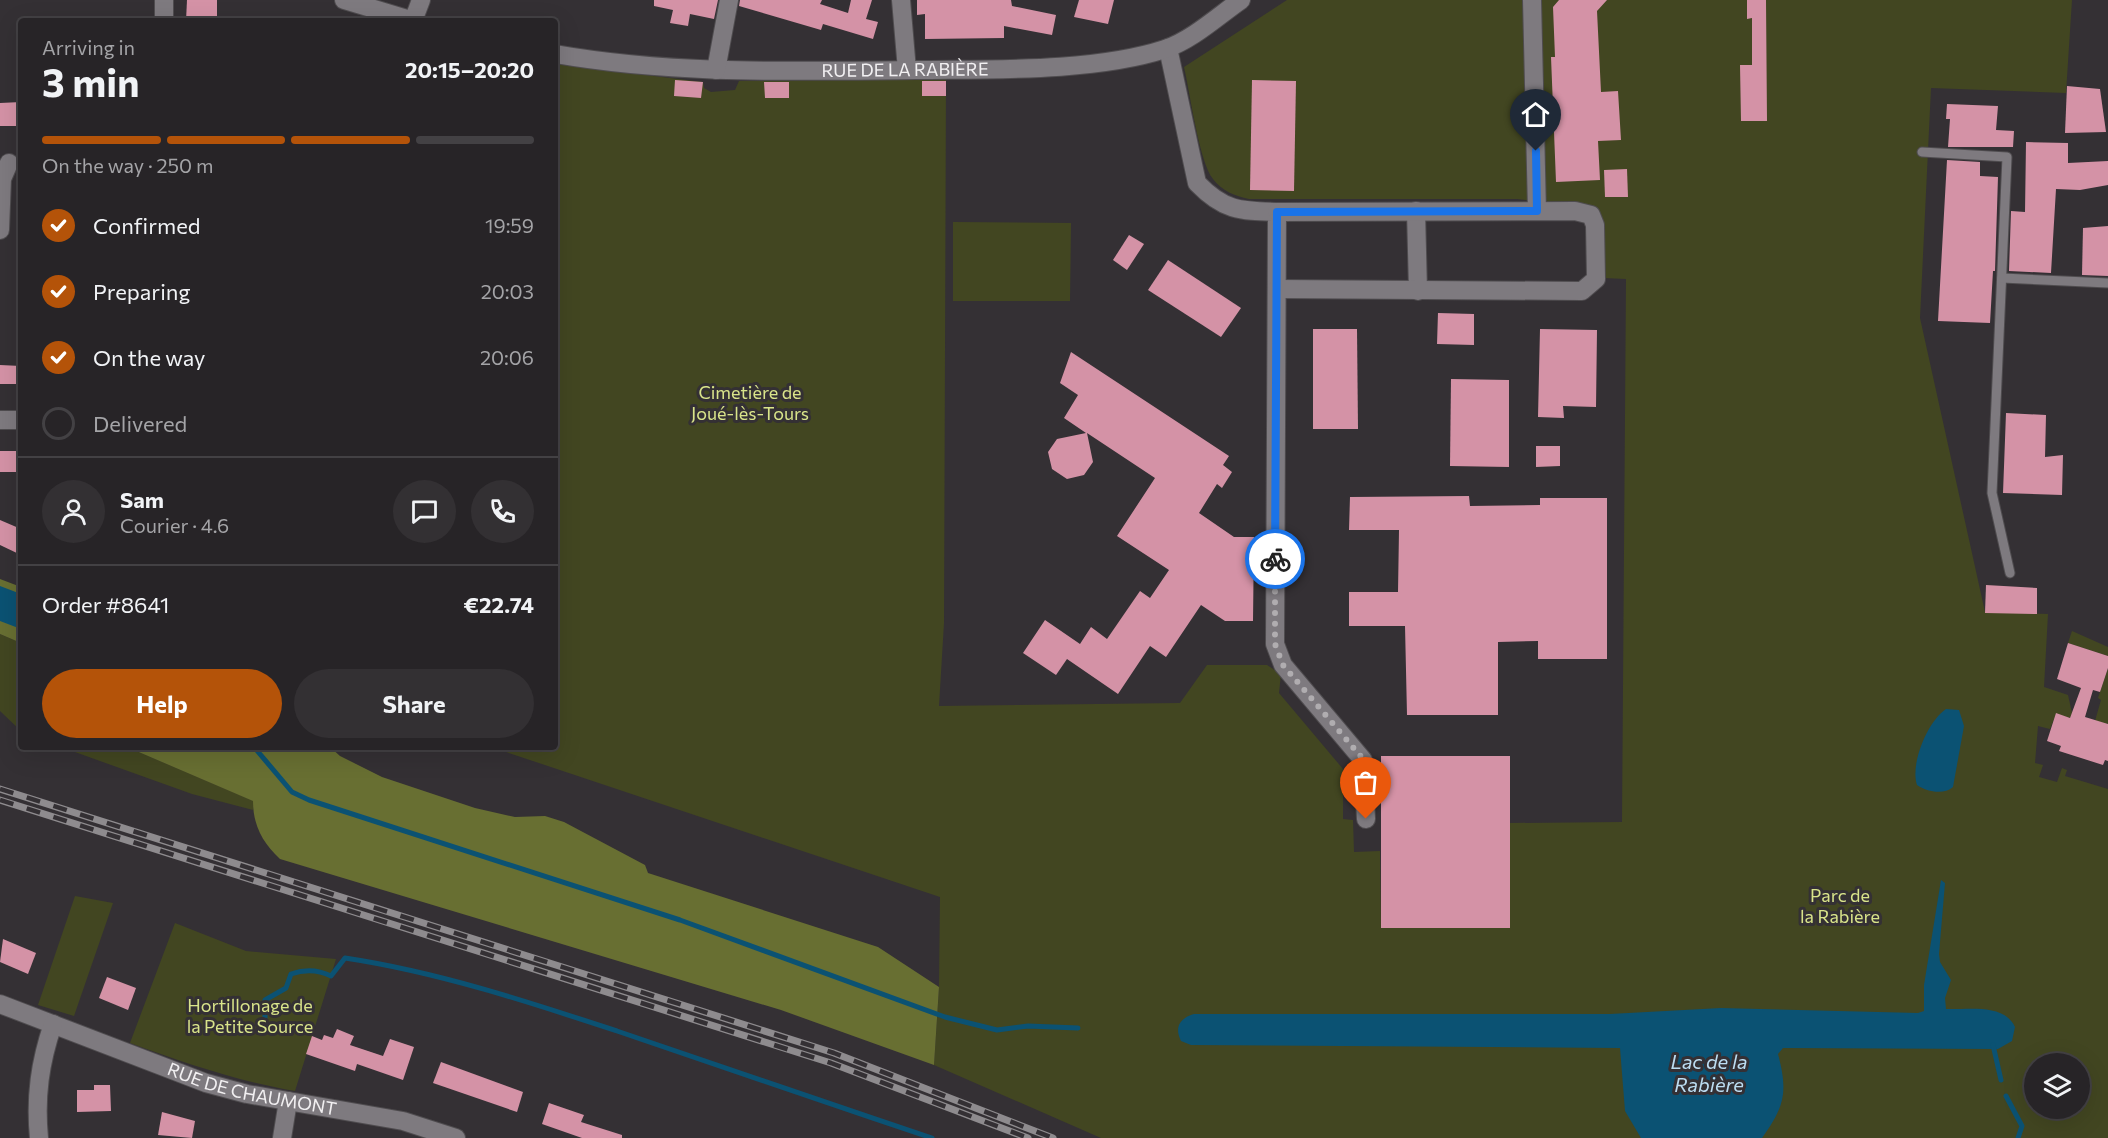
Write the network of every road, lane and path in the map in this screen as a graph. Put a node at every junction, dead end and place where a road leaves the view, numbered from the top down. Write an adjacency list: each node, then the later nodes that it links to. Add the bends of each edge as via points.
1 (164, 0): 8 (street)
2 (344, 0): 9 (street)
3 (422, 0): 10 (street)
4 (729, 0): 13 (street)
5 (901, 0): 14 (street)
6 (1241, 0): 11 (street, RUE DE LA RABIÈRE)
7 (1532, 0): 18 (street)
8 (164, 18)
9 (403, 18)
10 (414, 18)
11 (1168, 48): 14 (street, RUE DE LA RABIÈRE, via 1100,63); 19 (street, via 1197,183 1227,207)
12 (558, 55): 13 (street, RUE DE LA RABIÈRE, via 593,61)
13 (716, 70): 14 (street, RUE DE LA RABIÈRE)
14 (907, 70)
15 (1922, 152): 21 (lane, via 2007,157)
16 (10, 161): 20 (street, via 2,179)
17 (1416, 211): 18 (street); 19 (street); 24 (street)
18 (1537, 211): 24 (street, via 1591,215 1595,225 1596,279 1592,285 1582,291)
19 (1277, 212): 23 (street)
20 (0, 230)
21 (2001, 278): 22 (lane); 27 (lane, via 1992,493)
22 (2108, 283)
23 (1277, 289): 24 (street); 28 (street, via 1275,644 1283,665 1363,759)
24 (1418, 291)
25 (0, 420): 26 (street)
26 (18, 420)
27 (2010, 573)
28 (1366, 819)
29 (0, 1004): 30 (street, RUE DE CHAUMONT)
30 (53, 1024): 31 (street, RUE DE CHAUMONT, via 206,1083); 32 (street, via 39,1072)
31 (288, 1101): 33 (street); 34 (street, RUE DE CHAUMONT, via 403,1121)
32 (39, 1138)
33 (282, 1138)
34 (456, 1138)

